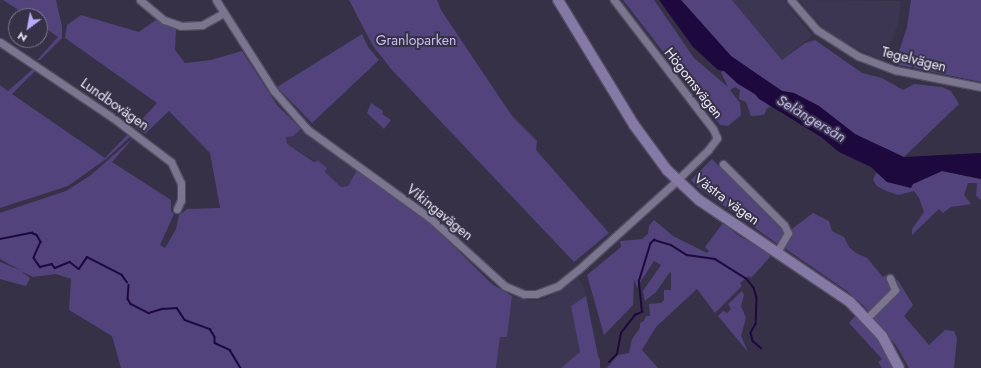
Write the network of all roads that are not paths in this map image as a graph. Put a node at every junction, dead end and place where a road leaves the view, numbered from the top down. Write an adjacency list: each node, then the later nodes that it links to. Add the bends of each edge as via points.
1 (140, 0): 6 (street, via 164,20 181,26 202,25)
2 (216, 0): 6 (street, Vikingavägen)
3 (558, 0): 10 (street, Västra vägen, via 634,125 655,156)
4 (614, 0): 10 (street, Högomsvägen, via 716,134 714,144)
5 (791, 0): 8 (street, Tegelvägen, via 817,30 858,56 895,70)
6 (224, 13): 10 (street, Vikingavägen, via 274,92 308,130 430,218 496,279 512,290 536,294 558,286)
7 (0, 42): 11 (street, Lundbovägen, via 113,118 172,162 181,183 181,200)
8 (981, 87)
9 (723, 164): 12 (street, via 784,225 788,234)
10 (678, 180): 12 (street, Västra vägen, via 718,213)
11 (177, 209)
12 (778, 252): 14 (street, Västra vägen, via 837,292)
13 (890, 278): 14 (street, via 896,290)
14 (867, 318): 15 (street, Västra vägen, via 882,336)
15 (899, 368)

